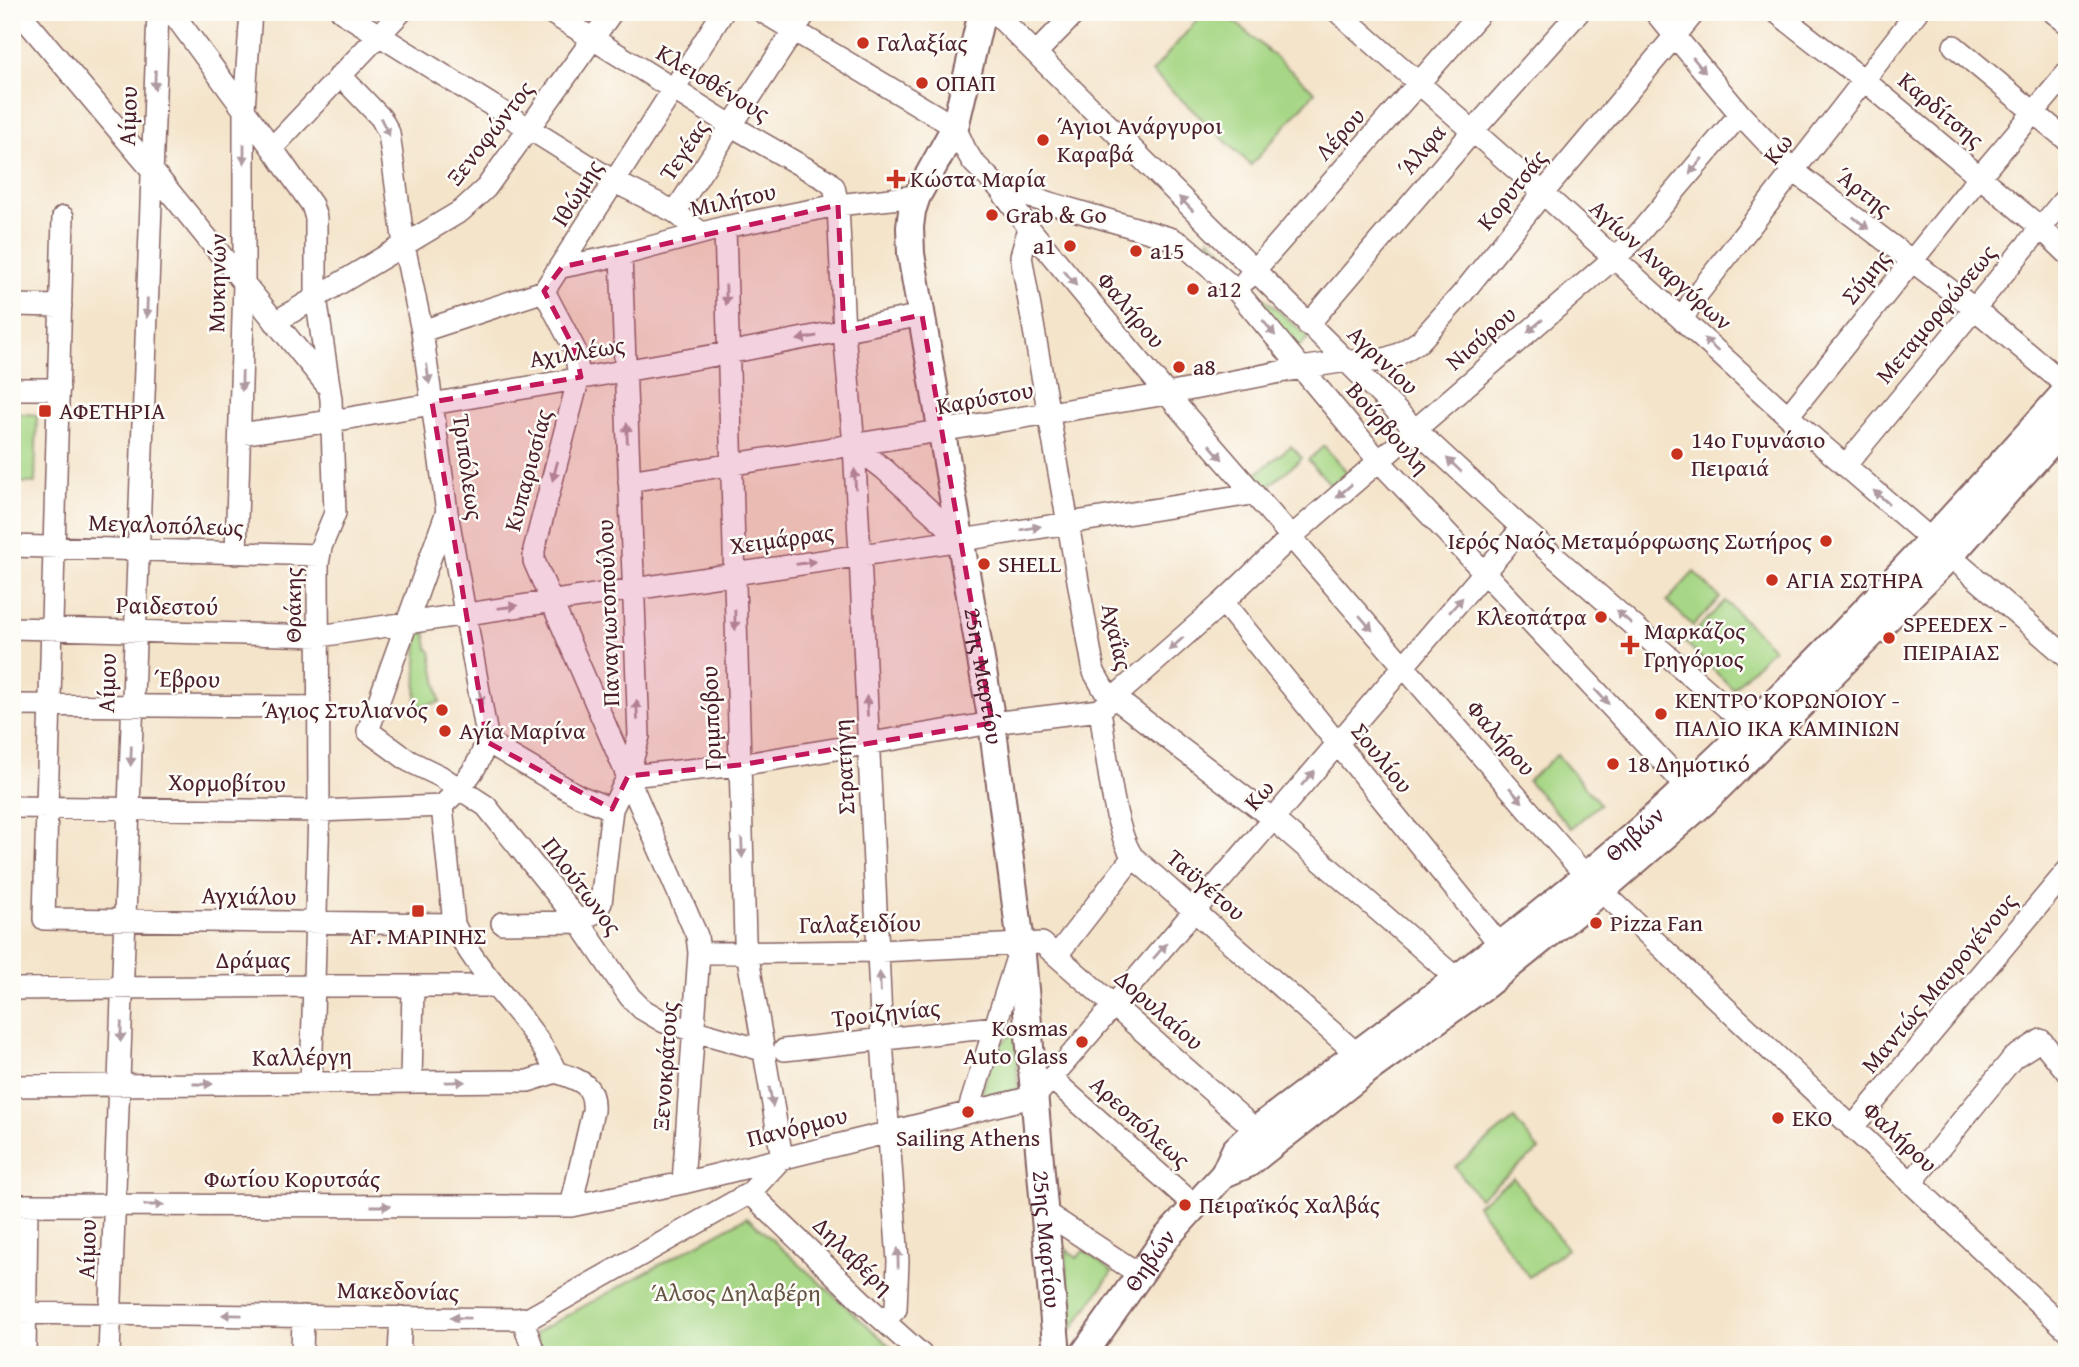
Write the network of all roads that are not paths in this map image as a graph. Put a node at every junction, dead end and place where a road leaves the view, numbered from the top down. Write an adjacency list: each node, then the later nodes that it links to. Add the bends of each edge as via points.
1 (158, 12): 43 (street, Αίμου, one-way to 43)
2 (172, 12): 34 (street, Θράκης)
3 (251, 12): 34 (street, Μυκηνών)
4 (342, 12): 24 (street)
5 (401, 12): 24 (street)
6 (550, 12): 26 (street, Κλεισθένους)
7 (611, 12): 26 (street, Ξενοφώντος)
8 (723, 12): 33 (street, Ιθώμης)
9 (763, 12): 23 (street)
10 (806, 12): 23 (street, Τεγέας)
11 (1076, 12): 28 (street)
12 (1338, 12): 32 (street, Αγίων Αναργύρων)
13 (1481, 12): 32 (street, Λέρου)
14 (1579, 12): 40 (street, Άλφα)
15 (1655, 12): 25 (street, Άρτης)
16 (1695, 12): 25 (street, Κορυτσάς)
17 (1776, 12): 31 (street, Καρδίτσης)
18 (1917, 12): 31 (street, Κω)
19 (2053, 12): 22 (street)
20 (990, 14): 28 (street, Αγρινίου); 38 (main road, 25ης Μαρτίου)
21 (18, 18): 43 (street)
22 (2067, 23)
23 (794, 31): 37 (street, Τεγέας); 38 (street)
24 (379, 35): 30 (street); 39 (street)
25 (1675, 35): 36 (street, Άρτης, one-way to 36); 48 (street, Κορυτσάς)
26 (594, 40): 33 (street, Κλεισθένους); 39 (street, Ξενοφώντος)
27 (1954, 46): 35 (street)
28 (1036, 53): 54 (street, Αγρινίου, one-way to 28)
29 (2067, 73): 35 (street, Σύμης)
30 (341, 75): 42 (street); 59 (street, Τριπόλεως, one-way to 59, via 389,133)
31 (1865, 80): 44 (street, Κω); 45 (street, Καρδίτσης)
32 (1420, 83): 40 (street, Αγίων Αναργύρων); 66 (street, Λέρου)
33 (673, 90): 37 (street, Κλεισθένους); 46 (street, Ιθώμης)
34 (244, 109): 42 (street, Θράκης); 67 (street, Μυκηνών, one-way to 67)
35 (2033, 112): 41 (street); 45 (street, Σύμης)
36 (1740, 114): 44 (street, Άρτης); 63 (street, Νισύρου, one-way to 63)
37 (732, 126): 51 (street, Κλεισθένους, via 828,181); 52 (street, Τεγέας)
38 (955, 127): 47 (street, Φαλήρου, via 974,162); 49 (main road, 25ης Μαρτίου)
39 (529, 128): 46 (street); 59 (street, Ξενοφώντος, via 475,200)
40 (1473, 131): 48 (street, Αγίων Αναργύρων); 77 (street, Άλφα)
41 (2067, 140)
42 (272, 148): 70 (street, Θράκης, via 312,205 316,218)
43 (152, 170): 67 (street); 112 (street, Αίμου, one-way to 112)
44 (1794, 171): 64 (street, Άρτης, one-way to 64); 75 (street, Κω)
45 (1980, 176): 57 (street, Καρδίτσης); 64 (street, Σύμης)
46 (615, 182): 52 (street); 65 (street, Ιθώμης)
47 (999, 188): 56 (street, Φαλήρου); 60 (street, Βούρβουλη, via 1156,232)
48 (1542, 193): 63 (street, Αγίων Αναργύρων); 81 (street, Κορυτσάς, via 1420,341 1379,360)
49 (917, 196): 51 (street, Μιλήτου); 74 (main road, 25ης Μαρτίου, via 910,227)
50 (2067, 196): 57 (street, Μεταμορφώσεως)
51 (838, 205): 55 (street, Μιλήτου); 79 (street, Στρατήγη)
52 (675, 212): 58 (street)
53 (63, 217): 72 (street)
54 (1206, 224): 60 (street); 66 (street, Αγρινίου)
55 (725, 227): 58 (street, Μιλήτου); 80 (street, Γριμπόβου, one-way to 80)
56 (1029, 228): 89 (street, Φαλήρου, one-way to 89); 91 (street, Αχαΐας, via 1021,256)
57 (2041, 228): 61 (street, Καρδίτσης); 73 (street, Μεταμορφώσεως)
58 (700, 232): 62 (street, Μιλήτου)
59 (404, 245): 70 (street, Ξενοφώντος); 78 (street, Τριπόλεως)
60 (1185, 246): 68 (street, Βούρβουλη)
61 (2067, 253)
62 (621, 255): 65 (street, Μιλήτου); 83 (street, Παναγιωτοπούλου)
63 (1614, 258): 75 (street, Αγίων Αναργύρων); 95 (street, Νισύρου, one-way to 95)
64 (1912, 262): 73 (street, Άρτης); 92 (street, Σύμης)
65 (562, 267): 69 (street, Ιθώμης)
66 (1255, 269): 68 (street, Λέρου); 77 (street, Αγρινίου)
67 (244, 283): 76 (street); 97 (street, Μυκηνών, one-way to 97)
68 (1237, 290): 82 (street, Βούρβουλη, one-way to 82)
69 (544, 291): 78 (street); 84 (street, Κυπαρισσίας, via 575,350)
70 (316, 297): 76 (street, Ξενοφώντος); 85 (street, Θράκης)
71 (12, 305): 72 (street)
72 (61, 306): 88 (street)
73 (1975, 309): 86 (street, Άρτης); 101 (street, Μεταμορφώσεως)
74 (922, 315): 79 (street, Αχιλλέως); 96 (main road, 25ης Μαρτίου)
75 (1683, 319): 92 (street, Αγίων Αναργύρων, one-way to 75)
76 (275, 322): 85 (street)
77 (1308, 325): 81 (street, Αγρινίου)
78 (422, 331): 90 (street, Τριπόλεως, one-way to 90)
79 (844, 331): 80 (street, Αχιλλέως, one-way to 80); 98 (street, Στρατήγη)
80 (727, 353): 83 (street, Αχιλλέως); 100 (street, Γριμπόβου)
81 (1348, 361): 82 (street, Καρύστου); 95 (street, Αγρινίου)
82 (1301, 368): 89 (street, Καρύστου); 99 (street, Βούρβουλη)
83 (625, 370): 84 (street, Αχιλλέως); 102 (street, Παναγιωτοπούλου, one-way to 83)
84 (579, 377): 90 (street, Αχιλλέως); 119 (street, Κυπαρισσίας, one-way to 119, via 534,550)
85 (329, 388): 93 (street, Θράκης)
86 (2067, 388): 111 (main road, Θηβών)
87 (12, 389): 88 (street)
88 (59, 389): 110 (street)
89 (1167, 394): 91 (street, Καρύστου); 103 (street, Φαλήρου, one-way to 103)
90 (432, 402): 93 (street, Αχιλλέως); 104 (street, Τριπόλεως)
91 (1048, 414): 96 (street, Καρύστου); 105 (street, Αχαΐας)
92 (1788, 416): 101 (street, Αγίων Αναργύρων)
93 (332, 421): 97 (street, Αχιλλέως); 114 (street, Θράκης, via 335,513)
94 (2067, 424): 111 (main road, Θηβών)
95 (1415, 429): 99 (street, Νισύρου); 106 (street, Αγρινίου, one-way to 95)
96 (942, 432): 98 (street, Καρύστου); 108 (main road, 25ης Μαρτίου)
97 (240, 434): 113 (street, Μυκηνών)
98 (854, 446): 100 (street, Καρύστου); 108 (street); 115 (street, Στρατήγη, one-way to 98)
99 (1379, 461): 107 (street, Νισύρου, one-way to 107); 116 (street, Βούρβουλη)
100 (731, 465): 102 (street, Καρύστου); 117 (street, Γριμπόβου)
101 (1844, 466): 111 (street, Αγίων Αναργύρων, one-way to 101)
102 (629, 481): 118 (street, Παναγιωτοπούλου)
103 (1252, 494): 105 (street, Χειμάρρας); 107 (street, Φαλήρου)
104 (447, 512): 121 (street, Τριπόλεως); 122 (street)
105 (1069, 522): 108 (street, Χειμάρρας, one-way to 105); 130 (street, Αχαΐας, via 1094,672)
106 (1522, 528): 116 (street, Κω); 135 (street, Αγρινίου, one-way to 106)
107 (1291, 537): 120 (street, Νισύρου); 128 (street, Φαλήρου, one-way to 128)
108 (962, 540): 115 (street, Χειμάρρας); 134 (main road, 25ης Μαρτίου)
109 (12, 546): 110 (street, Μεγαλοπόλεως)
110 (53, 548): 112 (street, Μεγαλοπόλεως); 124 (street)
111 (1942, 548): 127 (street); 135 (main road, Θηβών); 152 (main road, Θηβών, via 1703,803)
112 (138, 551): 113 (street, Μεγαλοπόλεως); 125 (street, Αίμου)
113 (236, 554): 114 (street, Μεγαλοπόλεως)
114 (319, 555): 126 (street, Θράκης)
115 (860, 555): 117 (street, Χειμάρρας, one-way to 115); 137 (street, Στρατήγη, one-way to 115)
116 (1485, 572): 128 (street, Κω, one-way to 116); 141 (street, Βούρβουλη, one-way to 141)
117 (734, 573): 118 (street, Χειμάρρας); 139 (street, Γριμπόβου, one-way to 139)
118 (632, 588): 119 (street, Χειμάρρας); 140 (street, Παναγιωτοπούλου, one-way to 118, via 639,736)
119 (550, 601): 121 (street, Χειμάρρας, one-way to 119); 140 (street, Κυπαρισσίας)
120 (1223, 602): 130 (street, Νισύρου, one-way to 130); 138 (street, Σουλίου)
121 (466, 612): 122 (street, Χειμάρρας); 136 (street, Τριπόλεως, one-way to 136)
122 (409, 621): 126 (street, Χειμάρρας); 142 (street, Πλούτωνος, via 368,731 409,761)
123 (12, 628): 124 (street, Ραιδεστού)
124 (51, 629): 125 (street, Ραιδεστού); 129 (street)
125 (135, 631): 126 (street, Ραιδεστού); 132 (street, Αίμου)
126 (320, 636): 133 (street, Θράκης)
127 (2066, 654)
128 (1404, 666): 138 (street, Κω); 152 (street, Φαλήρου, one-way to 152)
129 (49, 704): 131 (street, Έβρου); 132 (street, Έβρου); 145 (street)
130 (1108, 704): 134 (street); 149 (street, Αχαΐας); 150 (street, Ταϋγέτου, via 1122,837)
131 (12, 705)
132 (133, 705): 133 (street, Έβρου); 146 (street, Αίμου, one-way to 146)
133 (319, 708): 148 (street, Θράκης)
134 (992, 723): 137 (street); 159 (main road, 25ης Μαρτίου)
135 (1749, 727): 141 (main road, Θηβών)
136 (487, 742): 142 (street); 147 (street, via 579,796)
137 (869, 744): 139 (street); 161 (street, Στρατήγη)
138 (1337, 744): 149 (street, Κω, one-way to 138); 160 (street, Σουλίου)
139 (739, 765): 140 (street); 162 (street, Γριμπόβου, one-way to 162)
140 (628, 776): 147 (street, Παναγιωτοπούλου); 163 (street, via 691,917)
141 (1687, 787): 152 (main road, Θηβών)
142 (460, 789): 143 (street); 155 (street, Πλούτωνος, via 486,806)
143 (442, 806): 148 (street, Χορμοβίτου); 157 (street)
144 (12, 807): 145 (street, Χορμοβίτου)
145 (47, 808): 146 (street, Χορμοβίτου); 154 (street, Αγχιάλου, via 44,919)
146 (129, 808): 148 (street, Χορμοβίτου); 154 (street, Αίμου)
147 (612, 809): 155 (street, Παναγιωτοπούλου, via 601,903 596,912)
148 (319, 811): 156 (street, Θράκης)
149 (1273, 819): 153 (street, Κω); 165 (street, Αχαΐας)
150 (1133, 857): 153 (street, Ταϋγέτου); 164 (street)
151 (2067, 871): 185 (street, Μαντώς Μαυρογένους)
152 (1593, 884): 160 (main road, Θηβών); 185 (street, Φαλήρου); 189 (main road, Θηβών, via 1487,984 1248,1164)
153 (1195, 910): 171 (street, Κω, one-way to 153); 176 (street, Ταϋγέτου)
154 (125, 919): 156 (street, Αγχιάλου); 168 (street, Αίμου)
155 (579, 922): 158 (street); 173 (street, Πλούτωνος, via 642,1009 664,1023)
156 (315, 923): 157 (street, Αγχιάλου); 166 (street, Θράκης)
157 (453, 923): 167 (street)
158 (502, 923)
159 (1021, 944): 161 (street, Γαλαξειδίου); 164 (street, Δορυλαίου, via 1042,943); 172 (street); 183 (main road, 25ης Μαρτίου)
160 (1501, 946): 165 (main road, Θηβών)
161 (879, 951): 162 (street, Γαλαξειδίου); 174 (street, Στρατήγη, one-way to 161)
162 (746, 952): 163 (street, Γαλαξειδίου); 175 (street, Γριμπόβου)
163 (699, 953): 173 (street, Ξενοκράτους)
164 (1057, 955): 171 (street, Δορυλαίου)
165 (1457, 979): 176 (main road, Θηβών)
166 (313, 986): 168 (street, Δράμας); 169 (street, Δράμας); 180 (street, Θράκης)
167 (495, 986): 169 (street, Δράμας); 177 (street, via 544,1049)
168 (122, 987): 170 (street, Δράμας); 181 (street, Αίμου, one-way to 181)
169 (413, 987): 179 (street)
170 (12, 989)
171 (1114, 1005): 183 (street, Κω); 186 (street, Δορυλαίου)
172 (995, 1027): 174 (street, Τροιζηνίας); 184 (street)
173 (693, 1032): 175 (street, Πλούτωνος); 190 (street, Ξενοκράτους)
174 (882, 1041): 175 (street, Τροιζηνίας); 187 (street, Στρατήγη)
175 (773, 1050): 188 (street, Γριμπόβου, one-way to 188)
176 (1356, 1053): 186 (main road, Θηβών)
177 (556, 1072): 179 (street, Καλλέργη, one-way to 177, via 528,1081); 196 (street, via 588,1086 594,1097)
178 (2067, 1072): 191 (street, via 2041,1040 2013,1058)
179 (411, 1082): 180 (street, Καλλέργη)
180 (312, 1084): 181 (street, Καλλέργη, one-way to 180)
181 (119, 1085): 182 (street, Καλλέργη); 194 (street, Αίμου)
182 (12, 1086)
183 (1044, 1087): 184 (street, Πανόρμου); 195 (street, Αρεοπόλεως); 197 (main road, 25ης Μαρτίου)
184 (968, 1112): 187 (street, Πανόρμου)
185 (1852, 1128): 191 (street, Φαλήρου)
186 (1256, 1130): 189 (main road, Θηβών, via 1235,1150)
187 (890, 1131): 188 (street, Πανόρμου); 204 (street, Στρατήγη, one-way to 187, via 896,1309 898,1261)
188 (782, 1158): 190 (street, Πανόρμου); 192 (street)
189 (1224, 1174): 195 (main road, Θηβών)
190 (684, 1183): 196 (street, Πανόρμου)
191 (1911, 1183): 205 (street, Φαλήρου)
192 (750, 1193): 203 (street, Μακεδονίας, via 539,1314); 204 (street, Δηλαβέρη)
193 (20, 1205): 194 (street, Φωτίου Κορυτσάς); 199 (street)
194 (115, 1205): 196 (street, Φωτίου Κορυτσάς, one-way to 196); 200 (street, Αίμου)
195 (1194, 1205): 198 (main road, Θηβών)
196 (571, 1206)
197 (1046, 1213): 198 (street); 212 (main road, 25ης Μαρτίου)
198 (1139, 1274): 213 (main road, Θηβών)
199 (19, 1313): 200 (street, Μακεδονίας); 206 (street)
200 (111, 1314): 201 (street, Μακεδονίας, one-way to 200); 207 (street, Αίμου)
201 (303, 1316): 202 (street, Μακεδονίας); 208 (street)
202 (401, 1317): 203 (street, Μακεδονίας, one-way to 202); 209 (street)
203 (522, 1318): 210 (street)
204 (884, 1321): 211 (street, Δηλαβέρη)
205 (2067, 1330)
206 (25, 1355)
207 (109, 1355)
208 (302, 1355)
209 (399, 1355)
210 (535, 1355)
211 (922, 1355)
212 (1057, 1355)
213 (1083, 1355)

